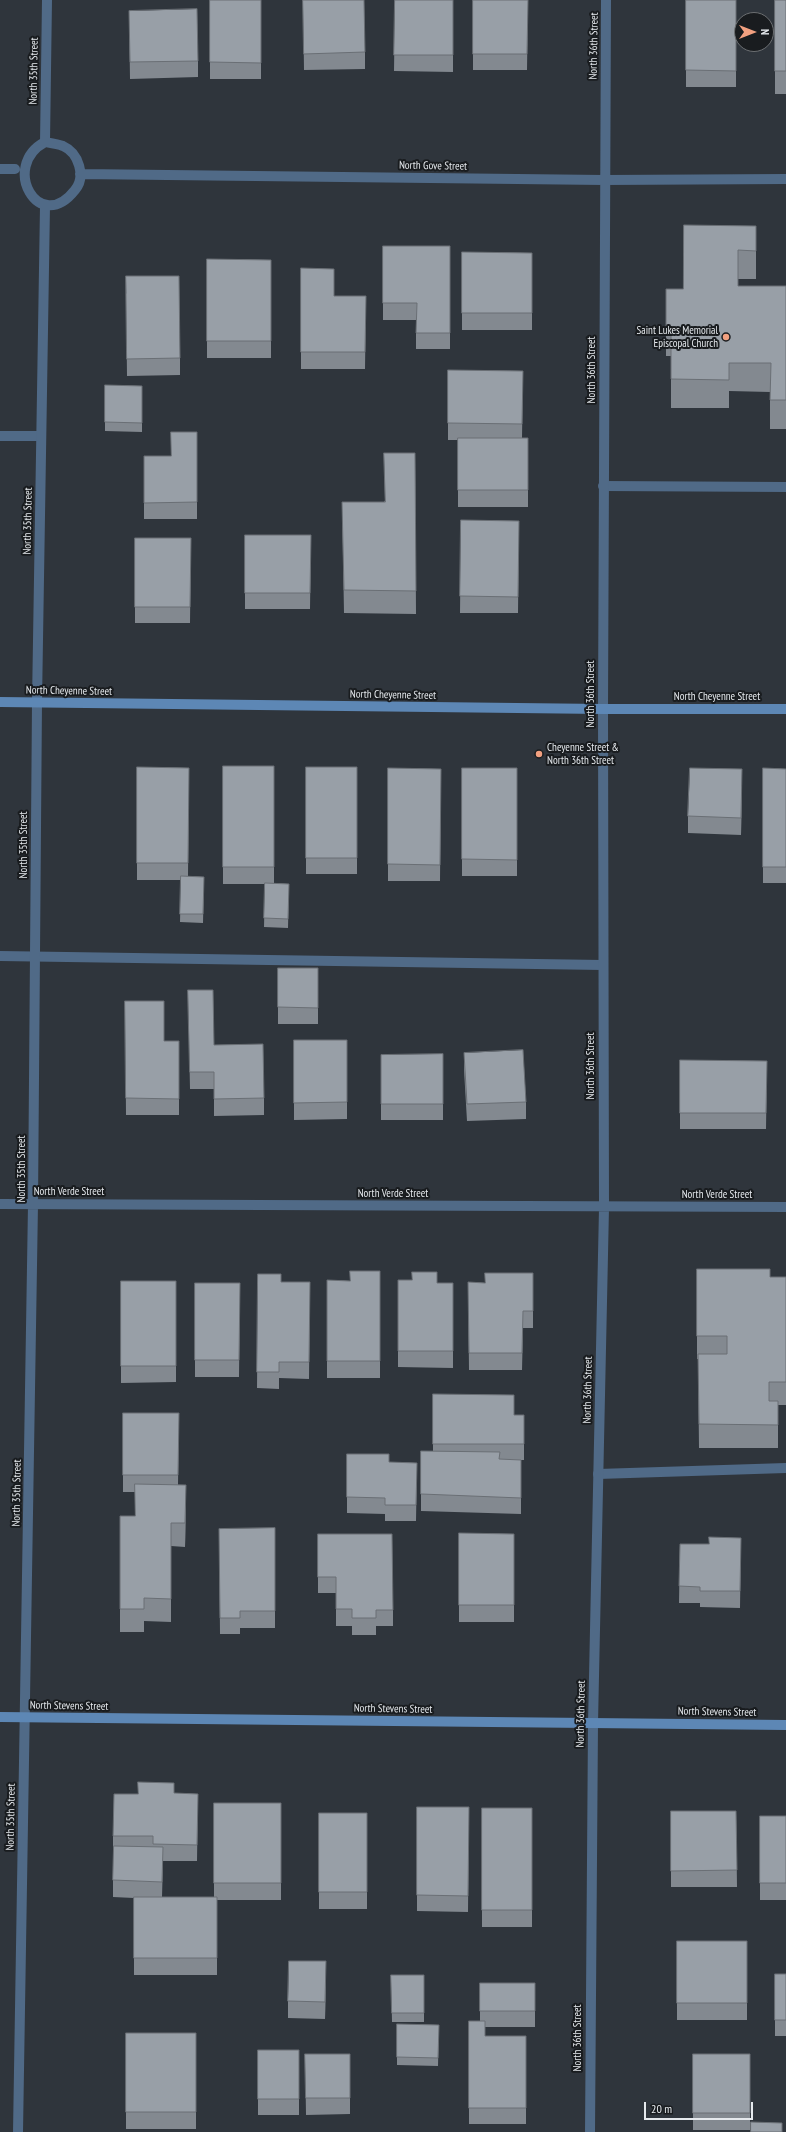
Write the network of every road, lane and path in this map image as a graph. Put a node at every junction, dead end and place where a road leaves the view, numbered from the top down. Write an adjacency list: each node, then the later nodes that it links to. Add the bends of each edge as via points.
1 (47, 0): 3 (street, North 35th Street)
2 (606, 0): 8 (street, North 36th Street)
3 (45, 142): 5 (street, via 34,146 19,158); 6 (street, via 64,146 72,152 78,160)
4 (0, 169): 5 (street)
5 (15, 169): 9 (street, via 17,187 22,195)
6 (80, 174): 8 (street, North Gove Street); 9 (street, via 79,185 74,192 55,205)
7 (786, 179): 8 (street, North Gove Street)
8 (604, 180): 12 (street, North 36th Street)
9 (45, 206): 11 (street, North 35th Street)
10 (0, 436): 11 (street)
11 (41, 436): 15 (street, North 35th Street)
12 (603, 486): 13 (street); 17 (street, North 36th Street)
13 (786, 487)
14 (0, 702): 15 (street, North Cheyenne Street)
15 (37, 702): 17 (street, North Cheyenne Street); 19 (street, North 35th Street)
16 (786, 709): 17 (street, North Cheyenne Street)
17 (602, 710): 20 (street, North 36th Street)
18 (0, 956): 19 (street)
19 (35, 956): 20 (street); 22 (street, North 35th Street)
20 (603, 965): 24 (street, North 36th Street)
21 (0, 1204): 22 (street, North Verde Street)
22 (33, 1204): 24 (street, North Verde Street); 28 (street, North 35th Street)
23 (786, 1207): 24 (street, North Verde Street)
24 (604, 1208): 26 (street, North 36th Street)
25 (786, 1468): 26 (street)
26 (598, 1474): 29 (street, North 36th Street)
27 (0, 1717): 28 (street, North Stevens Street)
28 (25, 1717): 29 (street, North Stevens Street); 31 (street, North 35th Street)
29 (593, 1723): 30 (street, North Stevens Street); 32 (street, North 36th Street)
30 (786, 1725)
31 (18, 2132)
32 (590, 2132)

